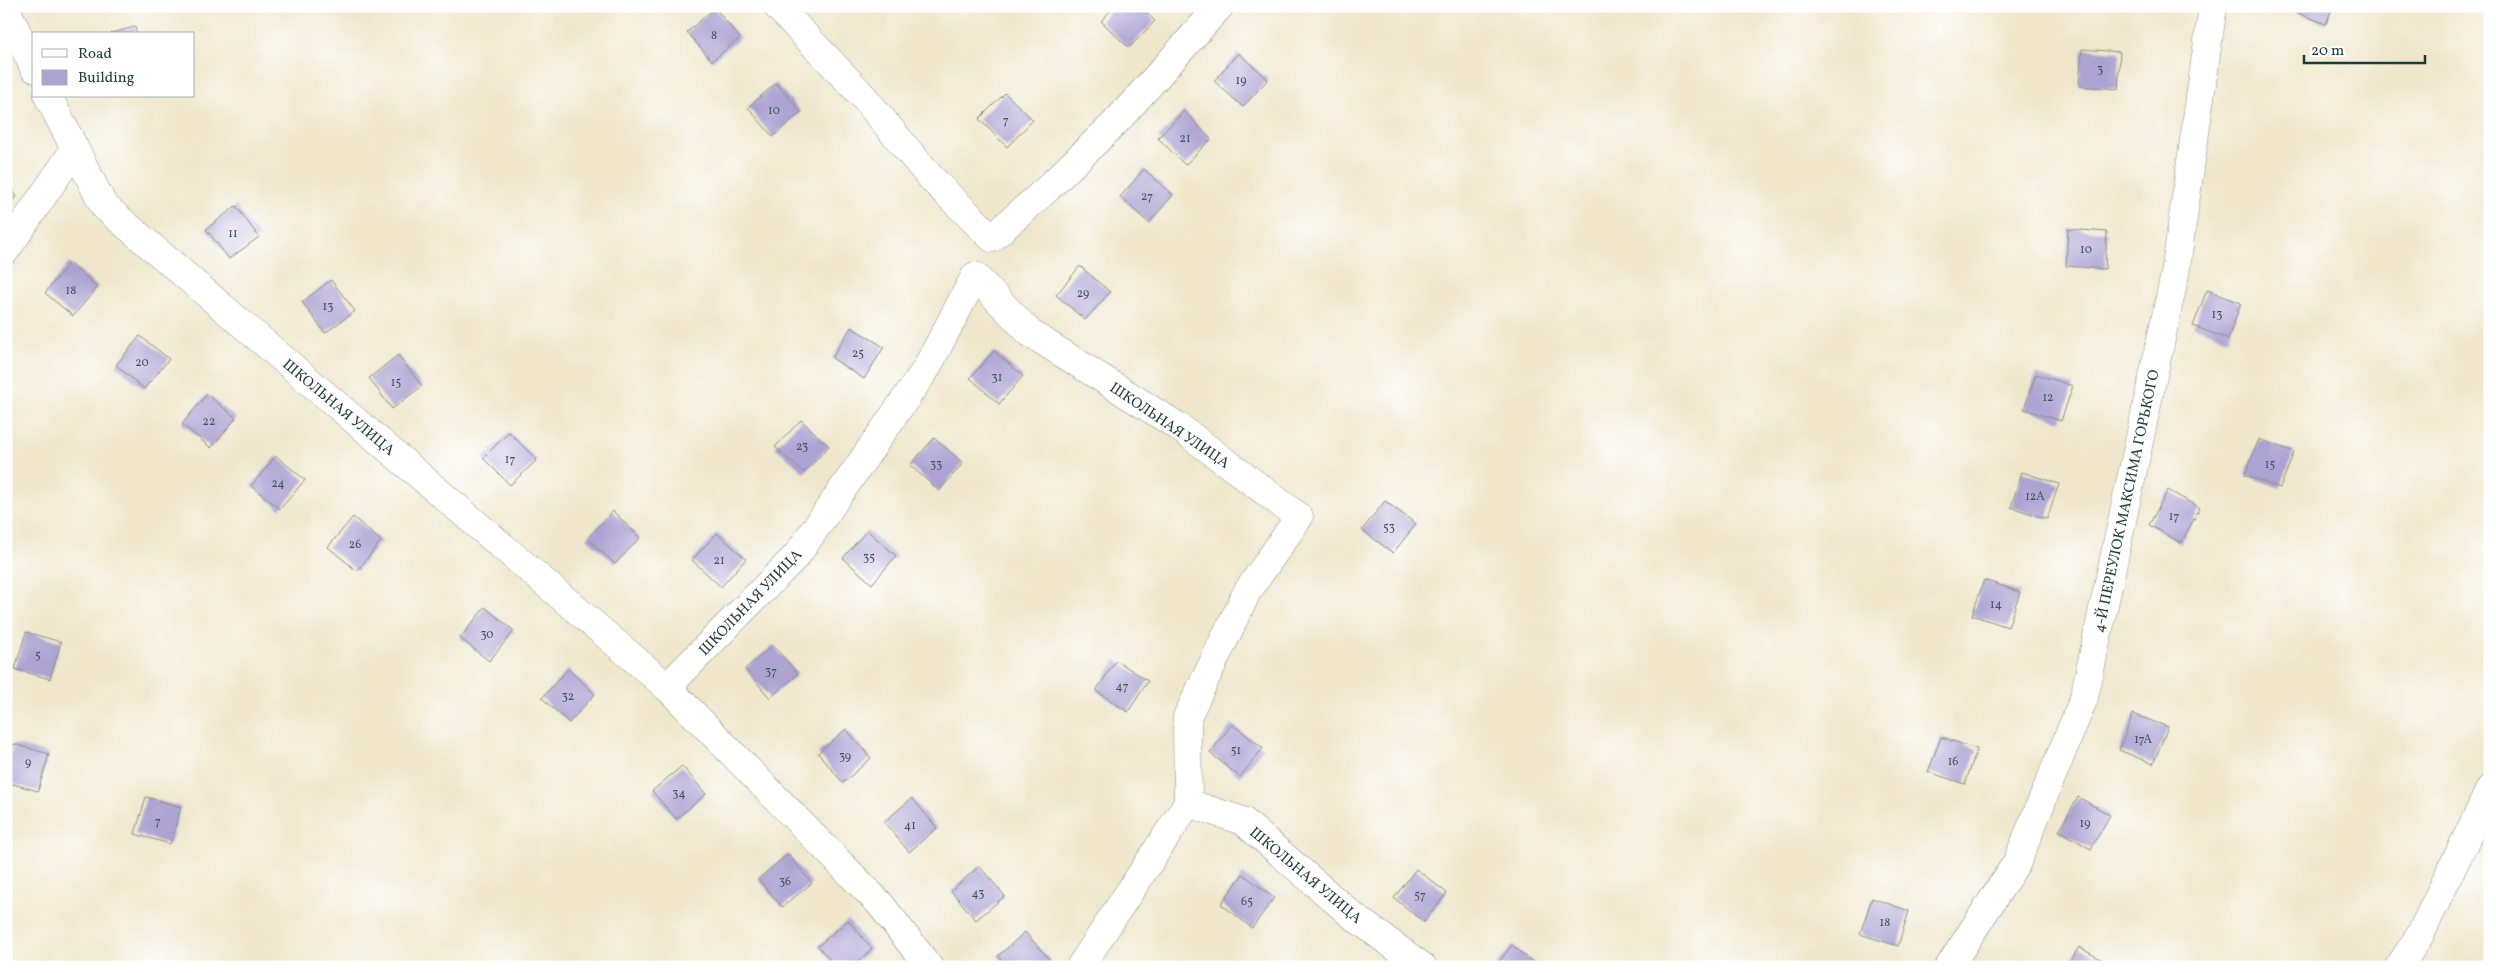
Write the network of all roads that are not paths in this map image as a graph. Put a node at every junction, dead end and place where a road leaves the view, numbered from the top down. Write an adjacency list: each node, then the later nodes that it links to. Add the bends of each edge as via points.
1 (777, 6): 8 (street, via 861,94 931,178)
2 (1220, 6): 8 (street, via 1116,122)
3 (2214, 6): 17 (street, 4-Й ПЕРЕУЛОК МАКСИМА ГОРЬКОГО, via 2175,274 2084,698 2017,862)
4 (6, 9): 5 (street)
5 (32, 64)
6 (49, 98): 7 (street, ШКОЛЬНАЯ УЛИЦА)
7 (75, 149): 9 (street); 11 (street, ШКОЛЬНАЯ УЛИЦА, via 104,206)
8 (992, 238): 10 (street)
9 (6, 250)
10 (975, 276): 11 (street, ШКОЛЬНАЯ УЛИЦА, via 926,369 797,555); 13 (street, ШКОЛЬНАЯ УЛИЦА, via 1030,333 1179,427 1299,516 1247,592 1187,717)
11 (667, 687): 14 (street, ШКОЛЬНАЯ УЛИЦА, via 881,905)
12 (2490, 789): 18 (street, via 2420,935)
13 (1188, 803): 15 (street); 16 (street, ШКОЛЬНАЯ УЛИЦА, via 1243,821 1353,916)
14 (930, 967)
15 (1080, 967)
16 (1423, 967)
17 (1949, 967)
18 (2399, 967)

